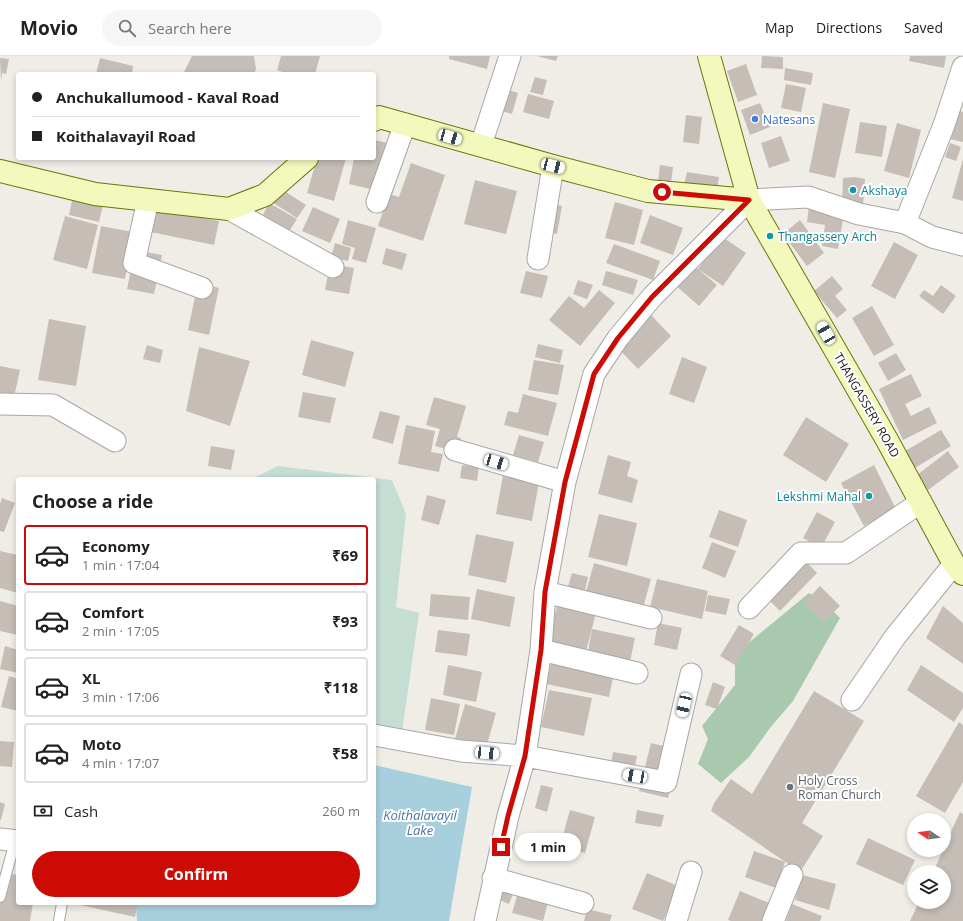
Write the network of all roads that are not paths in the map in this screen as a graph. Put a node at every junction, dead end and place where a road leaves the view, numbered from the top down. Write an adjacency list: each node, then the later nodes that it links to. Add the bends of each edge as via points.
1 (510, 56): 6 (street)
2 (709, 56): 11 (street, THANGASSERY ROAD)
3 (963, 67): 14 (street, via 944,125)
4 (376, 119): 5 (street, via 379,117)
5 (405, 124): 6 (street); 12 (street)
6 (481, 145): 8 (street)
7 (305, 160): 13 (street, via 266,196)
8 (553, 166): 11 (street, via 648,191); 16 (street)
9 (0, 171): 10 (street, via 94,194)
10 (148, 200): 13 (street); 18 (street, via 134,263)
11 (749, 200): 14 (street, via 808,197 859,214); 22 (street, via 652,297 618,338 594,374); 23 (street, THANGASSERY ROAD)
12 (377, 202)
13 (229, 209): 17 (street)
14 (905, 223): 15 (street, via 932,237)
15 (963, 245)
16 (538, 259)
17 (333, 267)
18 (202, 288)
19 (0, 404): 20 (street, via 53,405)
20 (115, 441)
21 (455, 450): 22 (street)
22 (565, 482): 25 (street)
23 (921, 502): 24 (street, THANGASSERY ROAD); 26 (street, via 846,554 801,553)
24 (959, 569): 31 (street, via 895,637)
25 (545, 592): 27 (street); 28 (street)
26 (749, 608)
27 (651, 618)
28 (541, 650): 29 (street); 33 (street)
29 (637, 673)
30 (691, 674): 33 (street, via 666,782)
31 (852, 700)
32 (376, 735): 33 (street, via 461,751)
33 (525, 756): 37 (street)
34 (11, 840): 38 (lane)
35 (691, 872): 43 (street)
36 (792, 875): 44 (street)
37 (493, 878): 39 (street); 42 (street)
38 (0, 897)
39 (583, 903)
40 (62, 905): 41 (lane)
41 (58, 921)
42 (485, 921)
43 (676, 921)
44 (773, 921)

